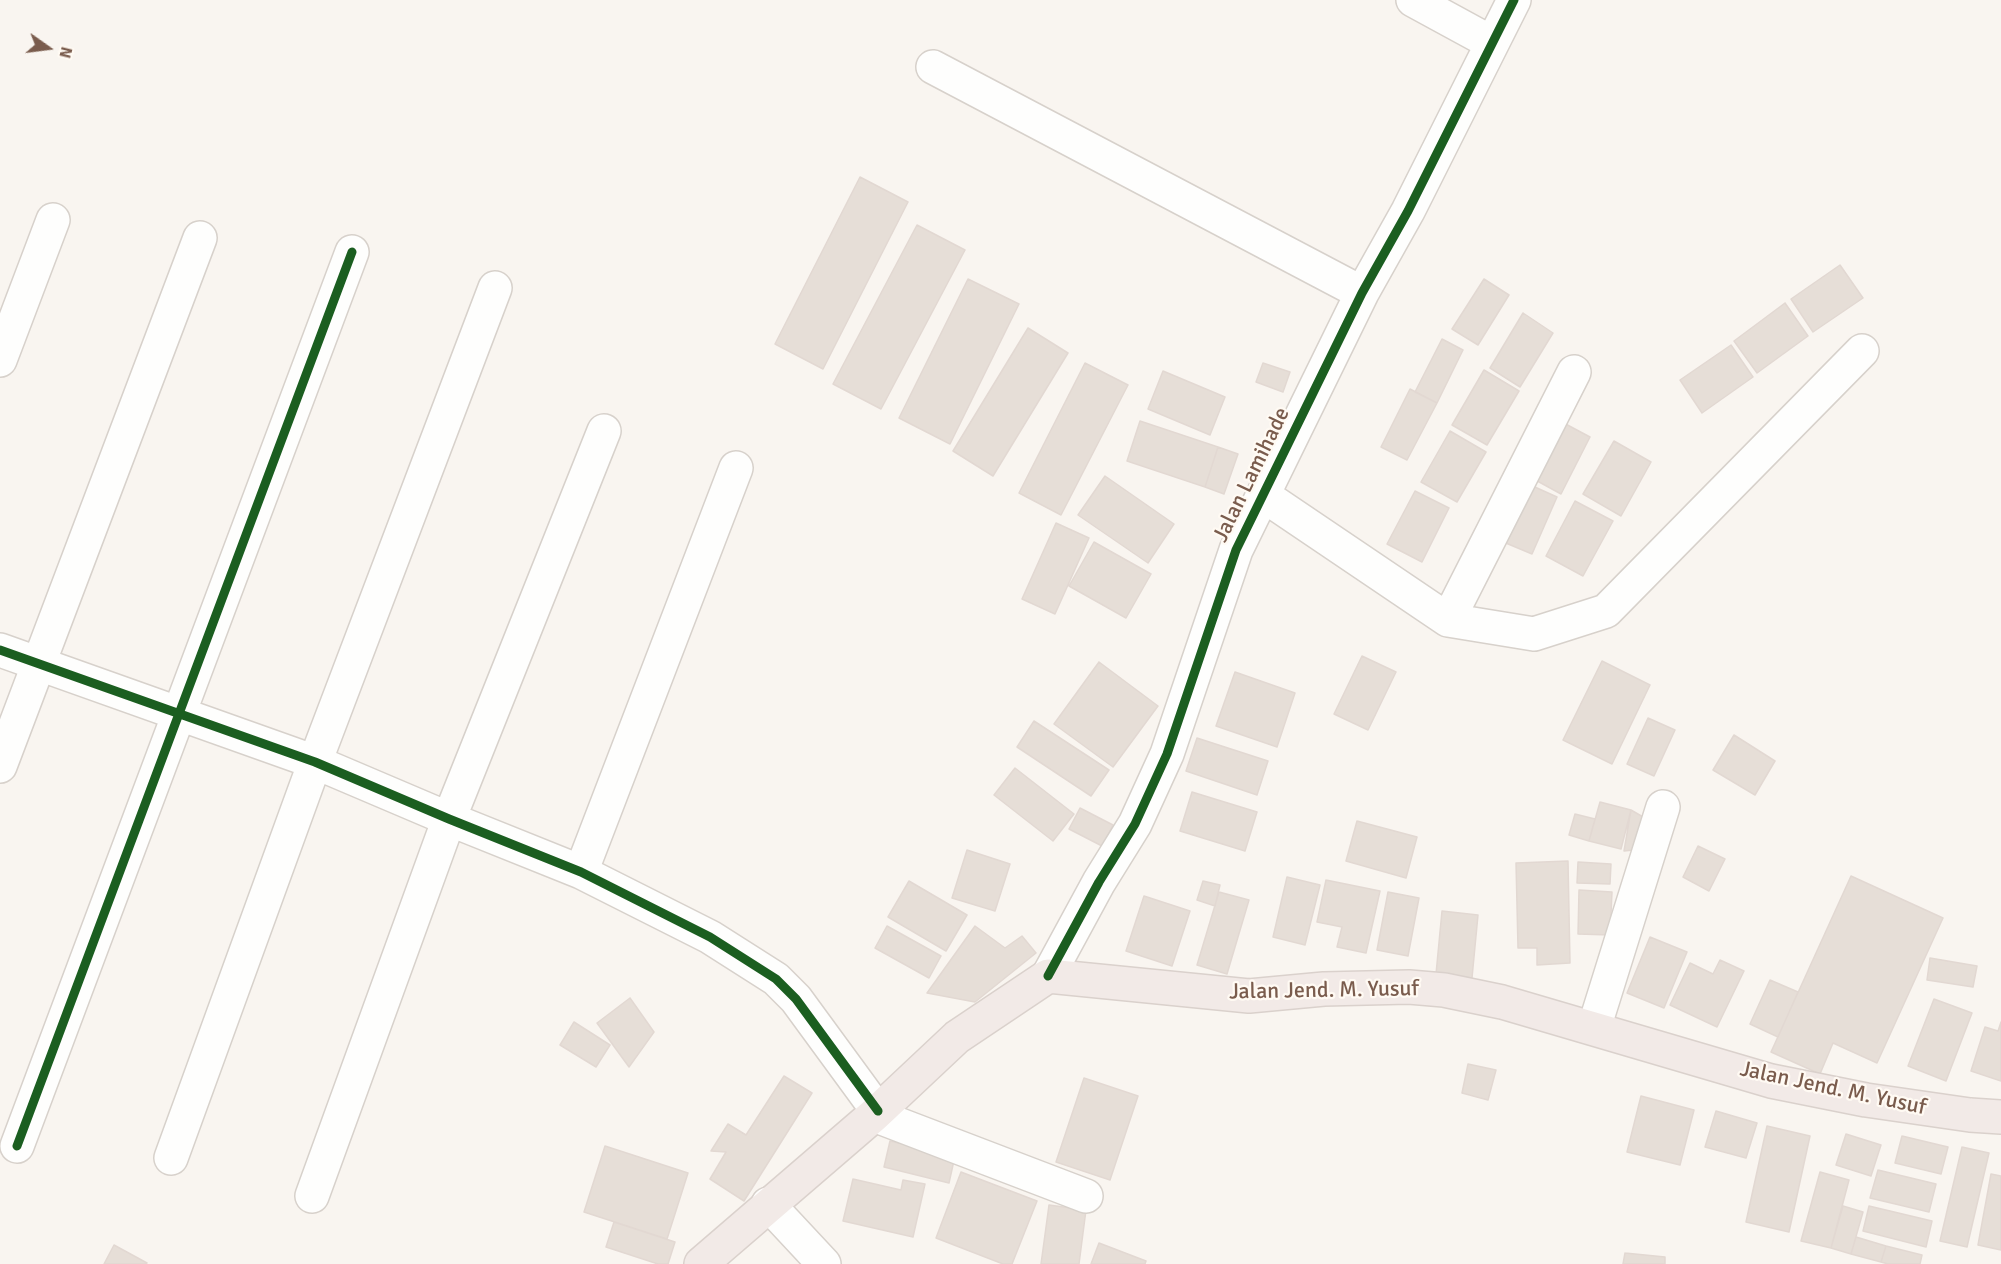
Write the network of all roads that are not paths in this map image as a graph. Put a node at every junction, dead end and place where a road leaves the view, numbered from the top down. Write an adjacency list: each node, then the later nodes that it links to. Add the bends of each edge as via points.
1 (1413, 0): 3 (street)
2 (1514, 0): 3 (street, Jalan Lamihade)
3 (1491, 43): 9 (street, Jalan Lamihade, via 1408,211)
4 (933, 67): 9 (street)
5 (53, 220): 11 (street)
6 (200, 238): 18 (street)
7 (352, 252): 19 (street)
8 (495, 288): 20 (street)
9 (1362, 293): 15 (street, Jalan Lamihade)
10 (1862, 351): 16 (street, via 1606,611 1534,634)
11 (0, 360)
12 (1574, 372): 16 (street)
13 (604, 431): 23 (street)
14 (736, 468): 24 (street)
15 (1263, 495): 16 (street); 25 (street, Jalan Lamihade, via 1236,550 1167,754 1135,824)
16 (1448, 620)
17 (0, 650): 18 (street)
18 (38, 664): 19 (street); 21 (street)
19 (178, 713): 20 (street); 29 (street)
20 (315, 762): 23 (street); 30 (street)
21 (0, 766)
22 (1663, 807): 26 (street)
23 (449, 819): 24 (street); 31 (street)
24 (581, 872): 27 (street, via 710,937 776,979 796,999)
25 (1048, 976): 26 (highway, Jalan Jend. M. Yusuf, via 1250,996 1344,988 1444,990); 27 (highway, via 957,1037)
26 (1594, 1028): 28 (highway, Jalan Jend. M. Yusuf, via 1771,1081 1866,1100)
27 (876, 1113): 32 (street); 33 (highway)
28 (2001, 1117)
29 (17, 1146)
30 (171, 1158)
31 (312, 1196)
32 (1086, 1196)
33 (768, 1204): 34 (highway); 35 (street)
34 (701, 1264)
35 (824, 1264)

